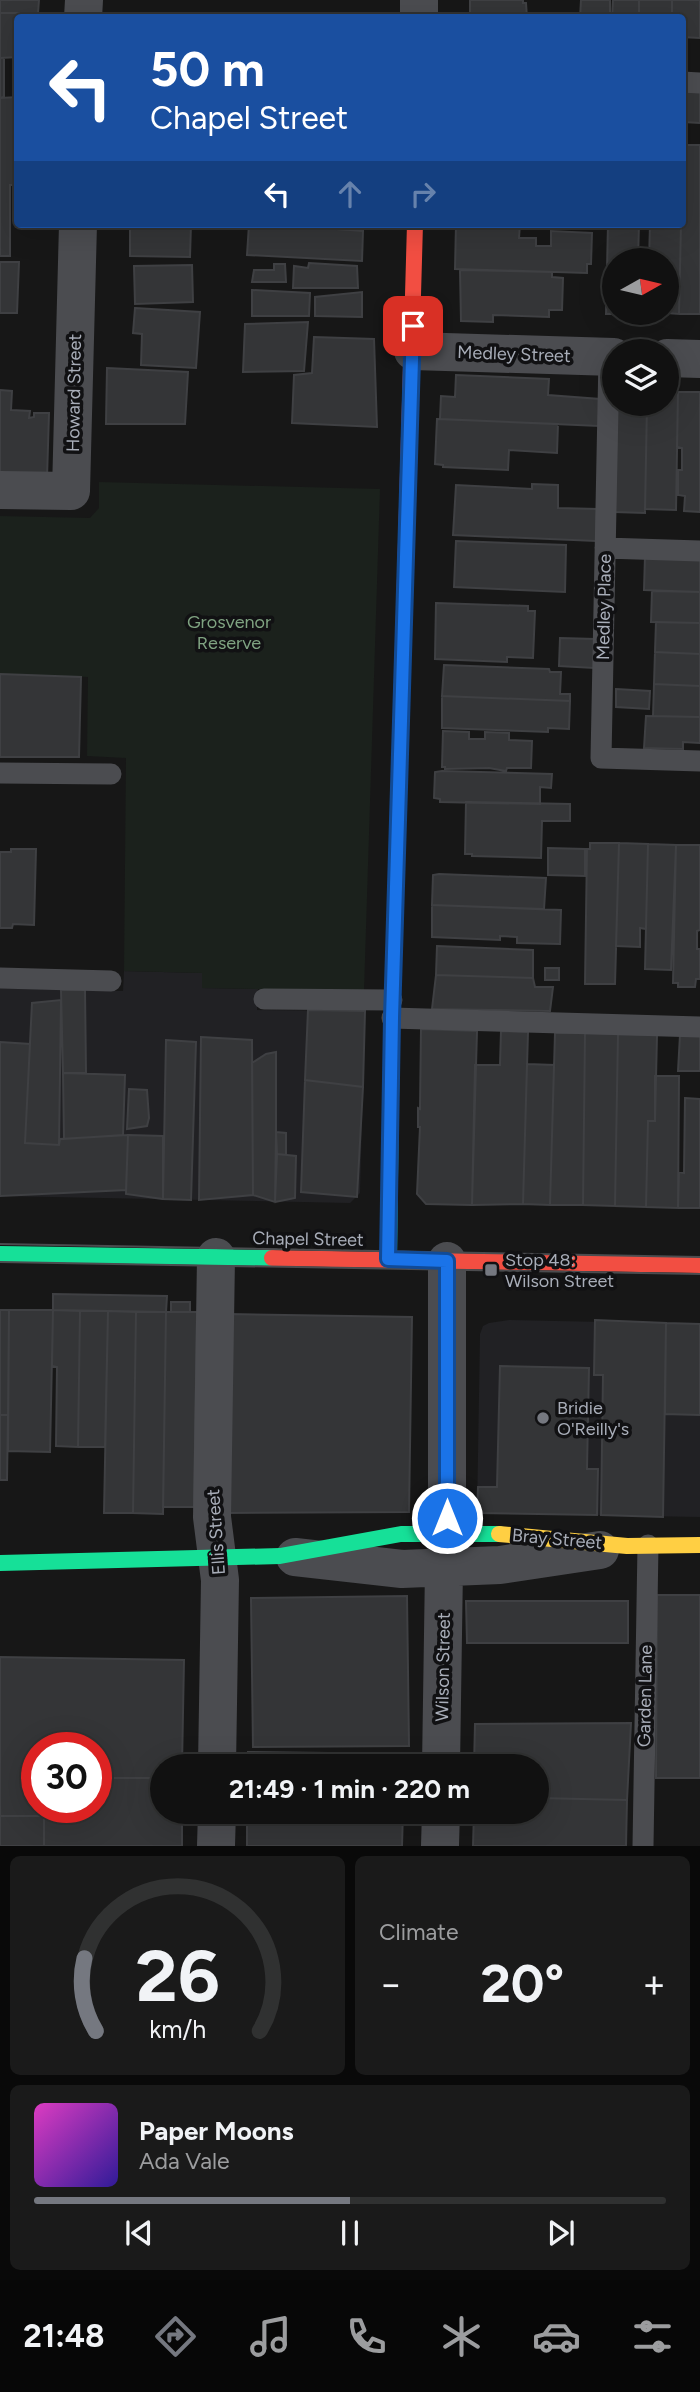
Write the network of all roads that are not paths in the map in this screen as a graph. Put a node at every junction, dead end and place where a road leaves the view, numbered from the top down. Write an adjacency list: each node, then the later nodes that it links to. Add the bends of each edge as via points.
1 (78, 228): 8 (street, Howard Street, via 71,491)
2 (415, 228): 3 (street)
3 (413, 351): 4 (street, Medley Street); 17 (street)
4 (602, 357)
5 (679, 358): 6 (street)
6 (700, 359)
7 (610, 416): 9 (lane, Medley Place)
8 (0, 490)
9 (606, 548): 10 (lane); 11 (lane, Medley Place, via 601,758)
10 (700, 551)
11 (700, 761)
12 (0, 773): 13 (lane)
13 (111, 774)
14 (0, 978): 15 (lane)
15 (111, 981)
16 (264, 999): 17 (lane)
17 (392, 1009): 18 (lane); 21 (street)
18 (700, 1027)
19 (0, 1254): 20 (street, Chapel Street)
20 (216, 1257): 21 (street, Chapel Street); 28 (street, Ellis Street, via 212,1517)
21 (388, 1259): 22 (street, Chapel Street)
22 (447, 1261): 23 (street, Chapel Street); 26 (street, Wilson Street)
23 (700, 1265)
24 (700, 1545): 25 (street, Bray Street)
25 (637, 1546): 26 (street, Bray Street, via 500,1565); 36 (lane, Garden Lane)
26 (445, 1551): 27 (street, Bray Street, via 402,1569); 31 (street, Wilson Street)
27 (280, 1556): 28 (street, Bray Street)
28 (217, 1558): 29 (street, Bray Street); 30 (street, Ellis Street)
29 (0, 1563)
30 (217, 1754)
31 (442, 1754)
32 (217, 1824): 34 (street)
33 (441, 1824): 35 (street)
34 (216, 1846)
35 (440, 1846)
36 (643, 1846)

